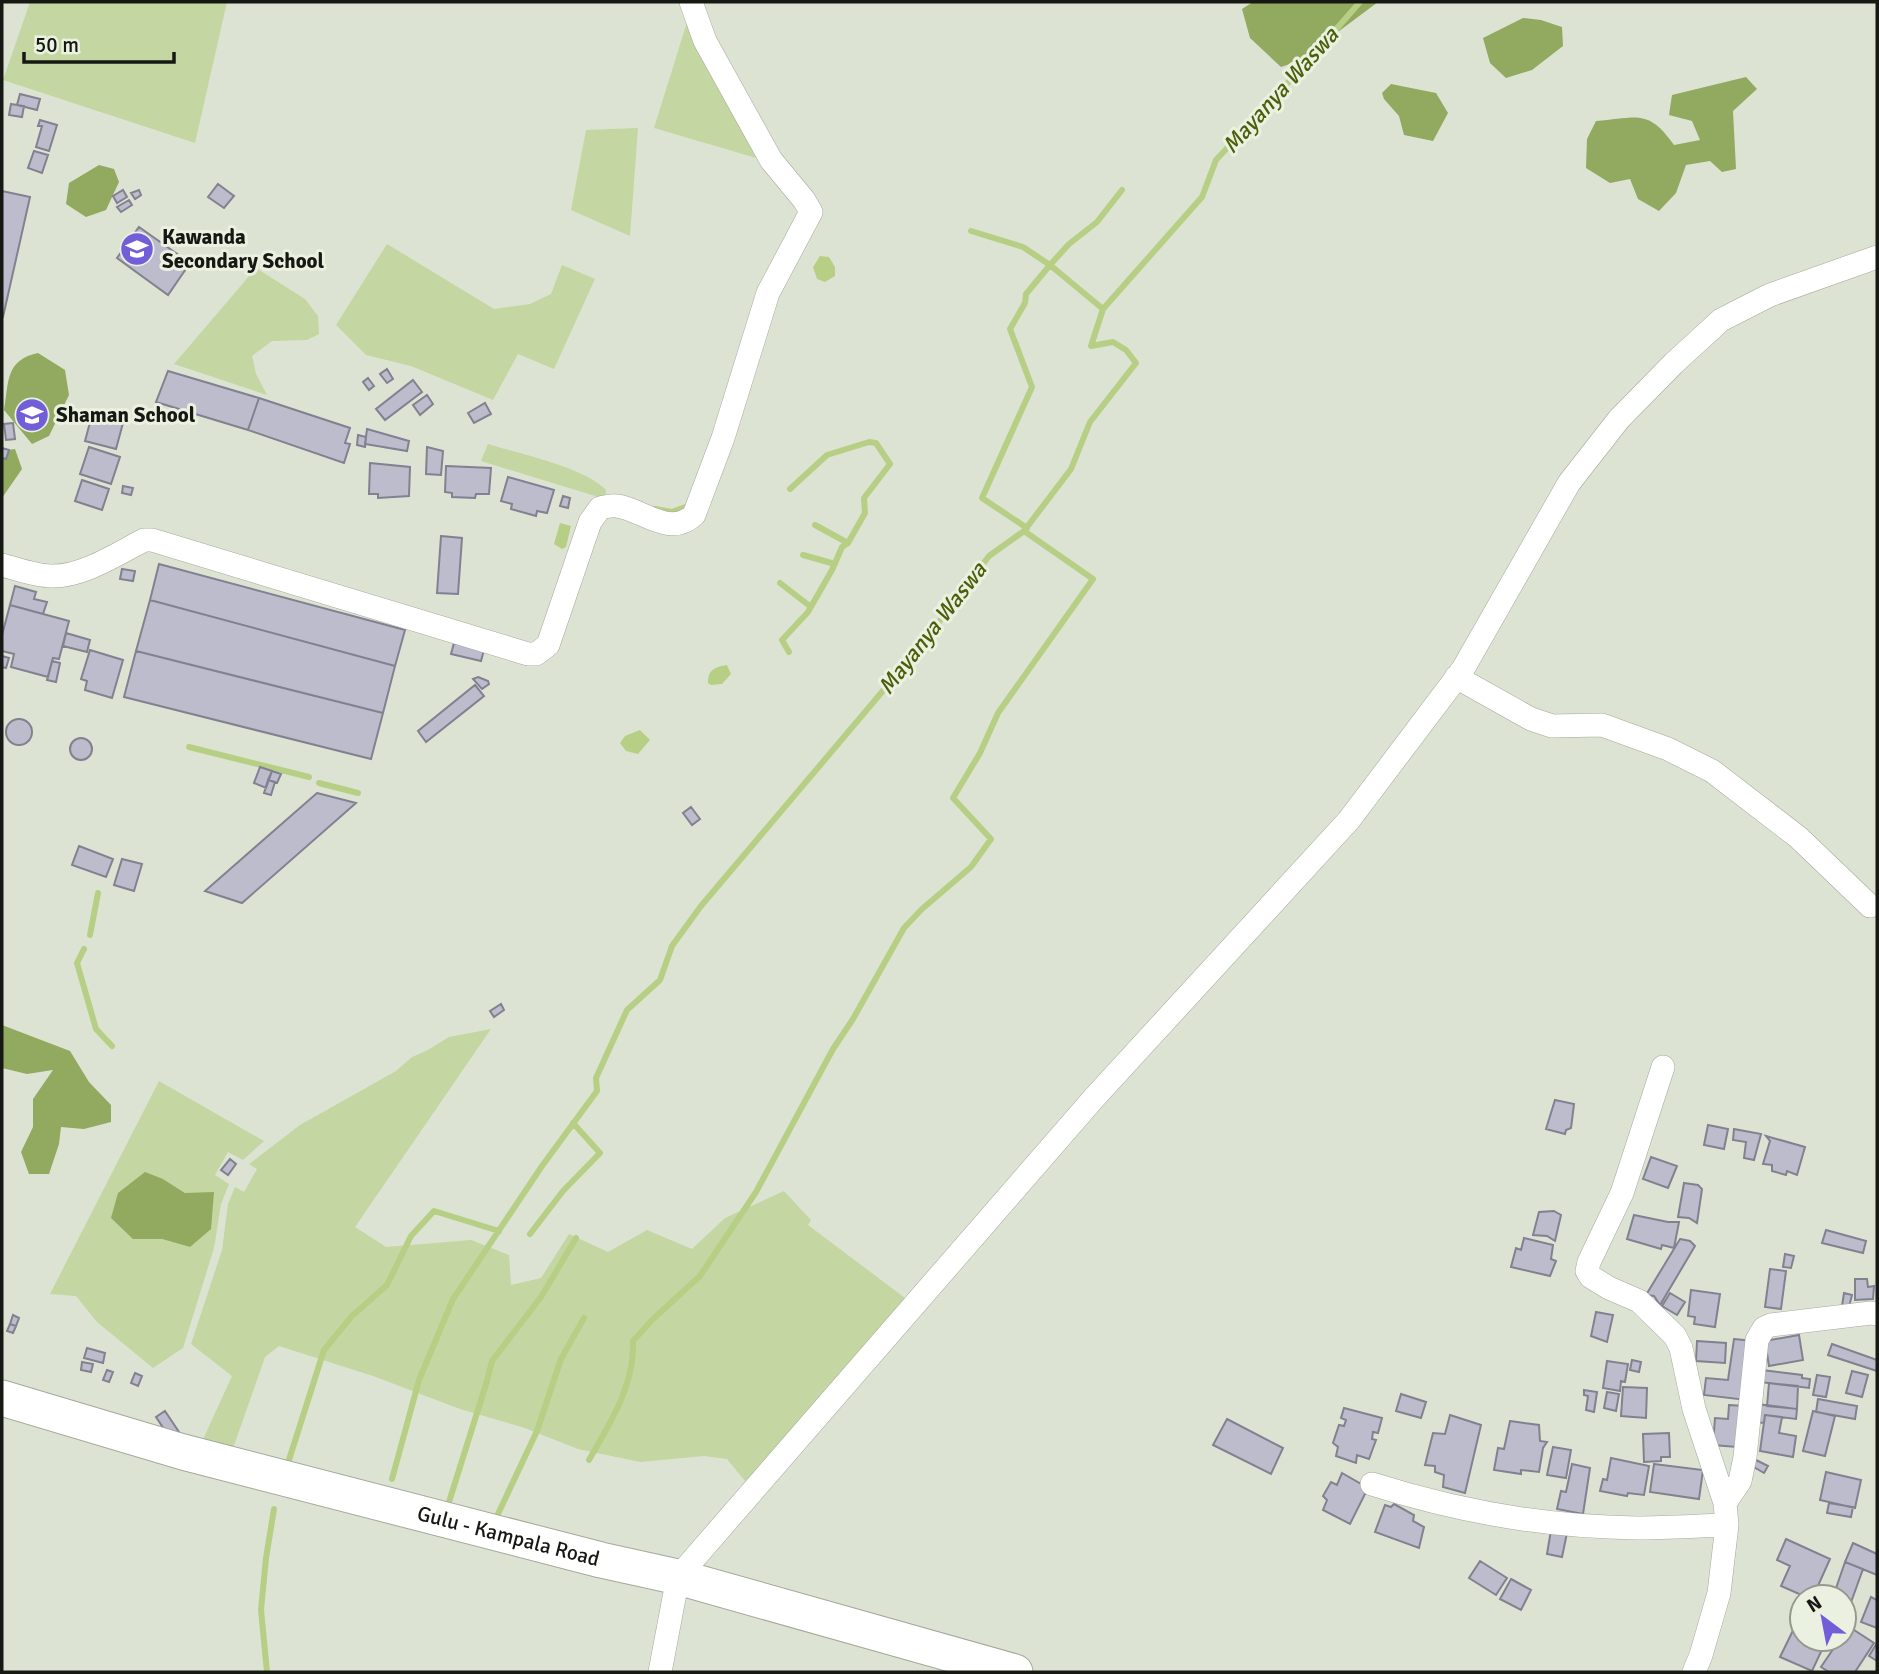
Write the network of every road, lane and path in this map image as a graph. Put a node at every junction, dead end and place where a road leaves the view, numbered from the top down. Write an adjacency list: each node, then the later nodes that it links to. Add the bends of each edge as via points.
1 (691, 2): 3 (street, via 705,41 771,160 811,212 768,293 694,515 675,524 618,506 600,508 590,522 544,650 528,654 152,540 94,565 50,577)
2 (1877, 257): 4 (street, via 1770,295 1721,320 1674,363 1619,419 1569,483)
3 (2, 565)
4 (1456, 677): 5 (street, via 1531,719 1552,726 1602,724 1712,771 1798,837); 11 (street, via 1349,820 1094,1098)
5 (1870, 906)
6 (1663, 1067): 10 (street, via 1622,1193 1587,1270 1598,1282 1639,1301 1675,1336)
7 (1877, 1314): 10 (street, via 1764,1328 1758,1340 1745,1458)
8 (2, 1398): 11 (main road, Gulu - Kampala Road, via 197,1456)
9 (1372, 1484): 10 (street, via 1499,1516 1638,1528)
10 (1726, 1514): 14 (street, via 1719,1592)
11 (678, 1577): 12 (street); 13 (main road, Gulu - Kampala Road)
12 (660, 1672)
13 (1015, 1672)
14 (1694, 1672)

